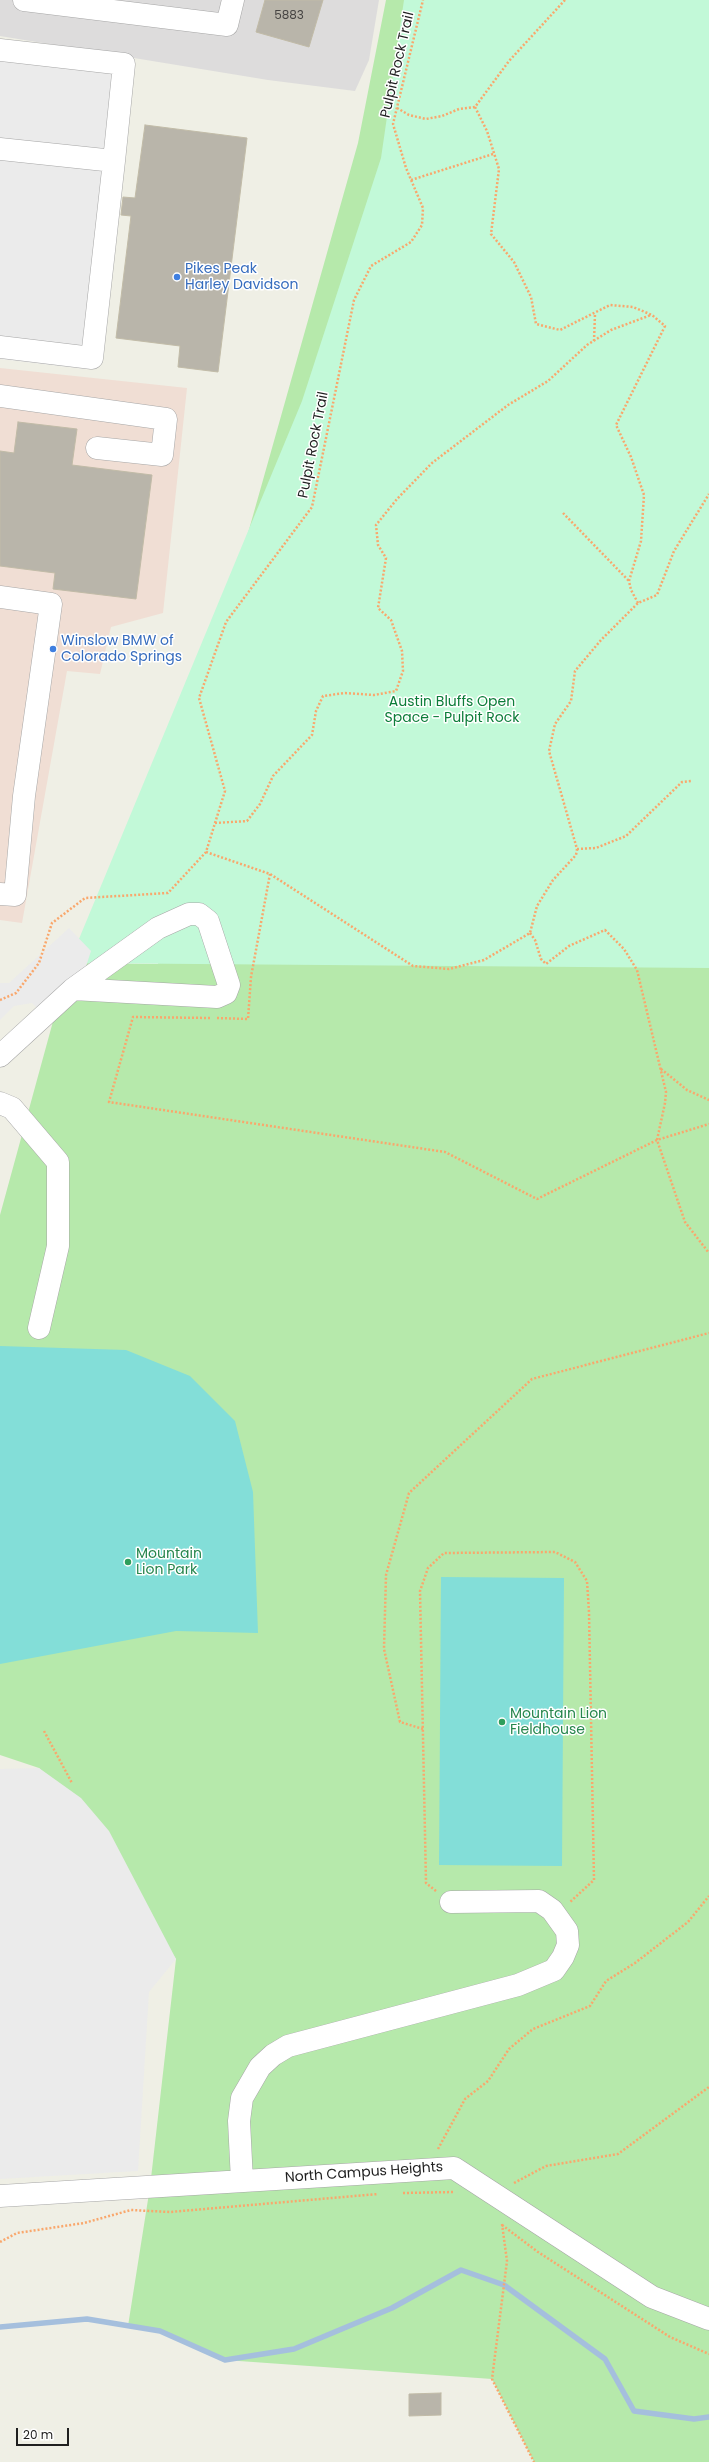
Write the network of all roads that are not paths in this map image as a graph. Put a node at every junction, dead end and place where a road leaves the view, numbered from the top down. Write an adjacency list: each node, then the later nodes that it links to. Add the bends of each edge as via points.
1 (24, 0): 2 (street, via 227,25)
2 (234, 0)
3 (0, 50): 5 (street, via 124,64)
4 (0, 149): 5 (street)
5 (114, 162): 6 (street, via 92,358)
6 (0, 347)
7 (0, 396): 8 (street, via 166,419 162,455)
8 (97, 448)
9 (0, 597): 10 (street, via 52,604 24,796 15,896)
10 (0, 894)
11 (73, 989): 11 (street, via 217,997 226,993 229,985 208,921 199,914 189,914 158,928); 12 (street)
12 (0, 1056)
13 (0, 1103): 14 (street, via 12,1108 58,1162 58,1246)
14 (39, 1328)
15 (451, 1902): 16 (street, via 539,1901 552,1910 567,1931 568,1945 564,1957 554,1970 518,1985 288,2046 260,2067 242,2098 239,2121)
16 (242, 2181): 17 (street, North Campus Heights); 18 (street, North Campus Heights, via 454,2168 652,2297)
17 (0, 2196)
18 (709, 2319)

